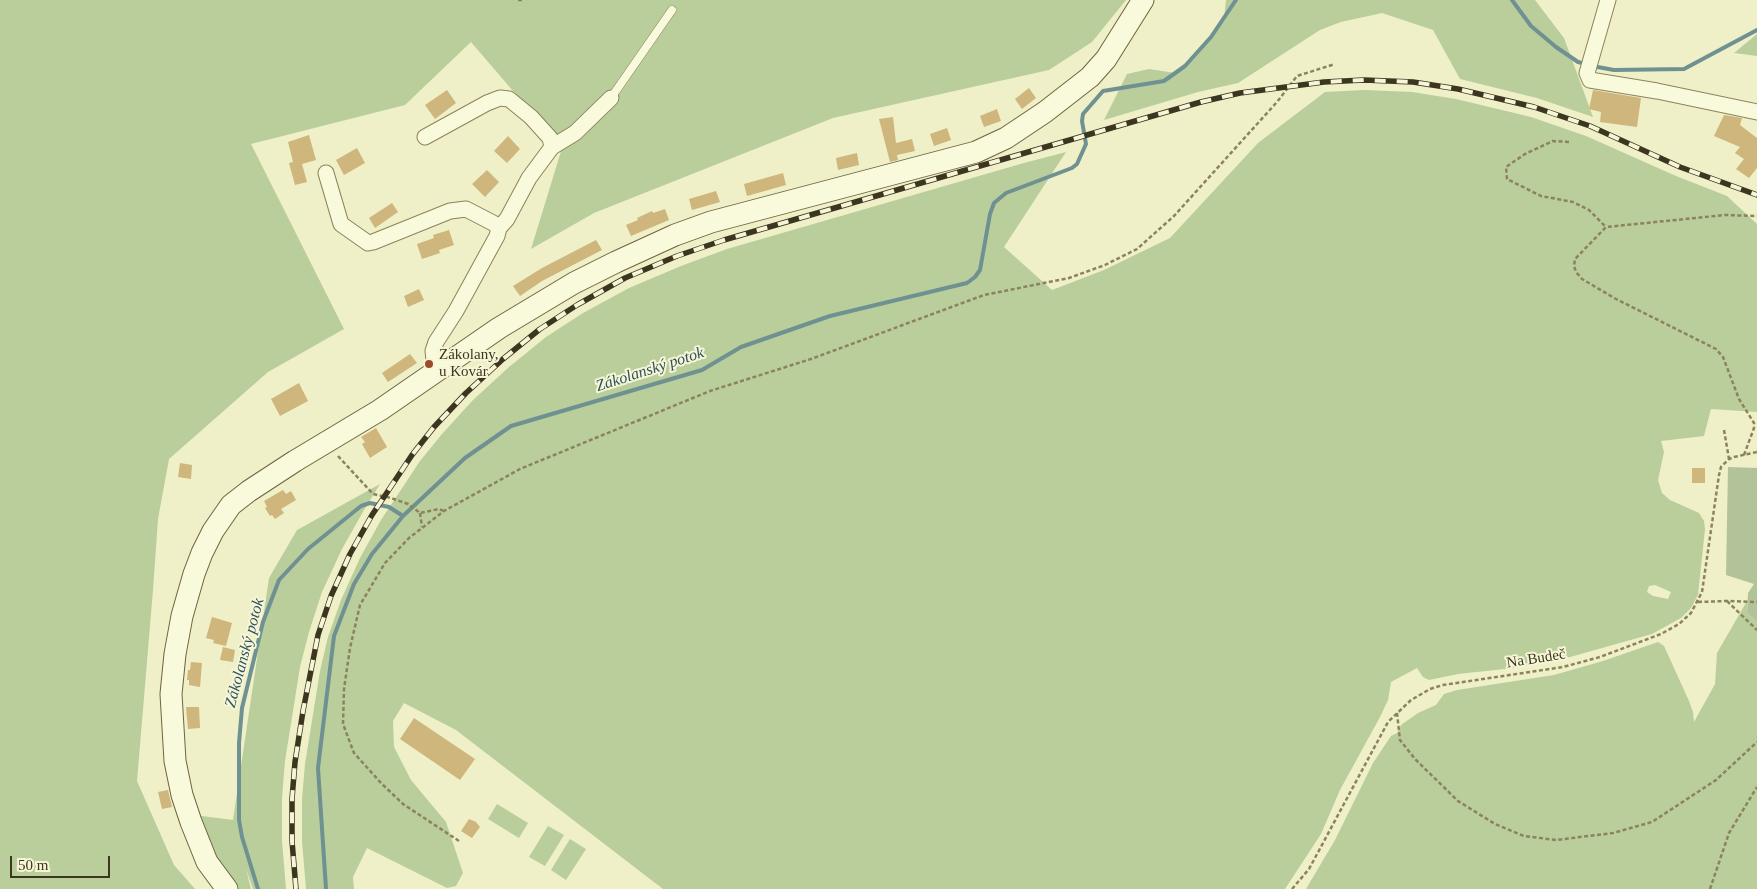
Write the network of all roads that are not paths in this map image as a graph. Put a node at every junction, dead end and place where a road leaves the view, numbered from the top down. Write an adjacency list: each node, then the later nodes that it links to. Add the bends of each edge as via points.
1 (1143, 0): 10 (main road, via 1106,59 1090,77 1045,112 993,145 674,235 574,283)
2 (1608, 0): 5 (street, via 1587,73 1590,80)
3 (672, 10): 4 (lane)
4 (611, 98): 7 (street, via 575,133)
5 (1757, 112)
6 (425, 137): 7 (street, via 500,98 509,100 531,117 550,138)
7 (552, 148): 9 (street, via 529,178)
8 (326, 173): 9 (street, via 341,224 368,243 450,211 466,209)
9 (499, 228): 10 (street, via 456,311 436,342 433,351)
10 (438, 369): 11 (main road, via 380,410 249,490 231,505 202,553 182,616 175,654 171,694 175,761 191,822 208,862)
11 (227, 889)

